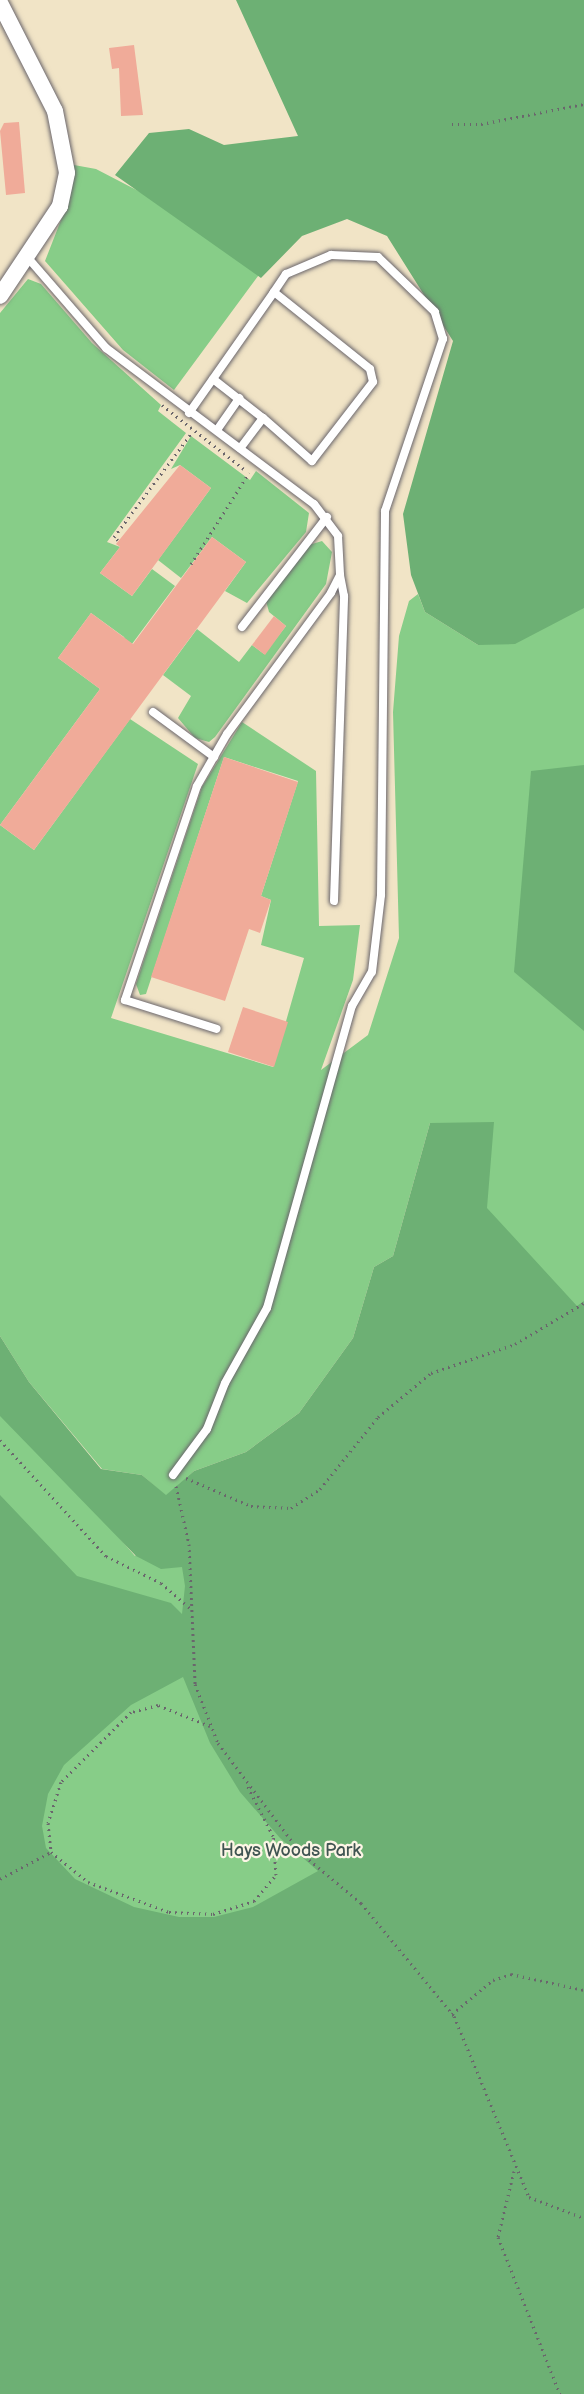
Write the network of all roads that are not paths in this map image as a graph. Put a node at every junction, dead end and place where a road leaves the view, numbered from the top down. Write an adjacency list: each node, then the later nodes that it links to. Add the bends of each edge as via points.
1 (0, 3): 2 (street, via 55,111 67,173 60,206)
2 (28, 258): 4 (street); 7 (lane, via 106,348)
3 (274, 292): 5 (lane); 8 (lane, via 370,369 373,382 312,461); 18 (lane, via 286,274 331,255 378,257 435,312 443,339 385,511 381,895 372,972 351,1006 267,1308 225,1383 207,1429)
4 (0, 296)
5 (213, 379): 6 (lane); 7 (lane)
6 (239, 398): 8 (lane); 9 (lane)
7 (189, 413): 9 (lane)
8 (263, 418): 10 (lane)
9 (217, 430): 10 (lane)
10 (240, 448): 11 (lane)
11 (327, 517): 12 (lane, via 338,536); 13 (lane)
12 (340, 575): 15 (lane); 16 (lane, via 344,596)
13 (242, 627)
14 (153, 712): 15 (lane)
15 (214, 757): 17 (lane, via 197,786 125,1000)
16 (334, 901)
17 (217, 1029)
18 (173, 1475)

